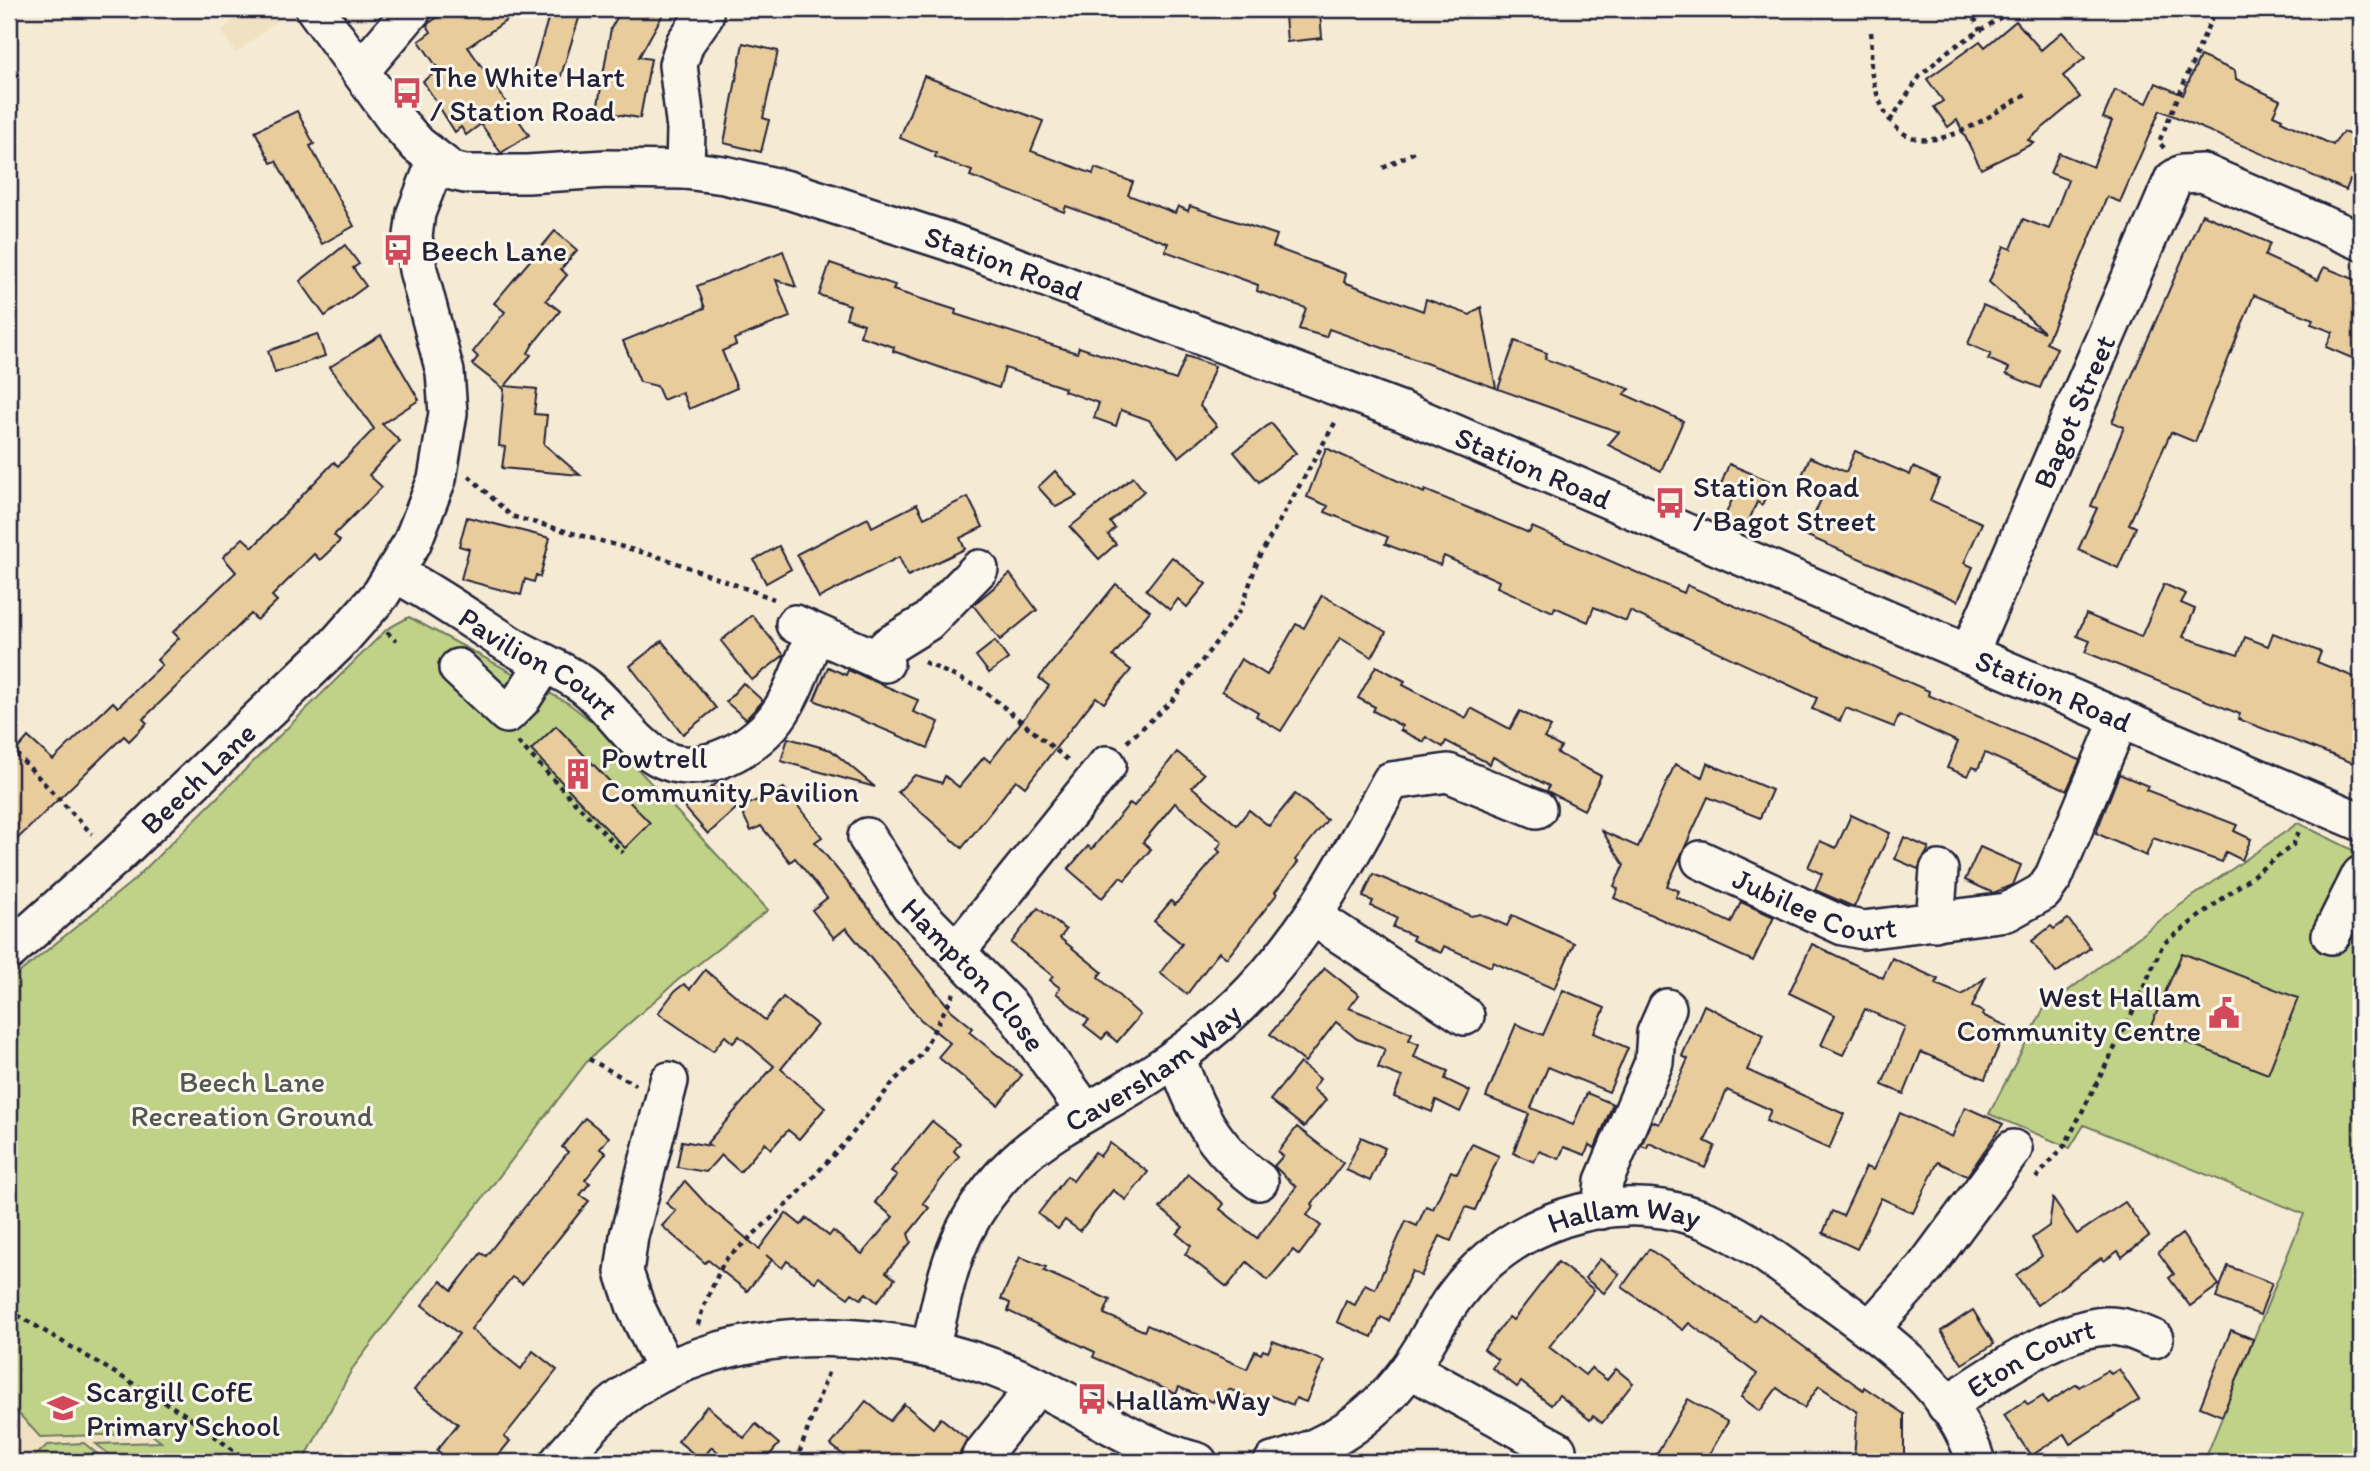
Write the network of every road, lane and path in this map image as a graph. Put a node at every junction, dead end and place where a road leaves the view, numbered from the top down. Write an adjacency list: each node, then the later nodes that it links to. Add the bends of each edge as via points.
1 (315, 9): 9 (street, Station Road)
2 (413, 9): 9 (street)
3 (1970, 9): 7 (path)
4 (2014, 9): 7 (path)
5 (2208, 9): 16 (path, via 2212,17 2159,142)
6 (704, 16): 15 (street, via 685,43 678,65 686,129)
7 (1980, 30): 11 (path, via 1920,76)
8 (1871, 32): 11 (path, via 1871,73)
9 (360, 70): 13 (street, Station Road, via 395,119)
10 (2029, 92): 11 (path, via 1949,138 1909,136)
11 (1890, 121)
12 (1417, 151): 14 (path)
13 (436, 161): 15 (street, Station Road, via 465,174); 19 (street, Beech Lane, via 416,213 413,236 447,383 448,413)
14 (1383, 168)
15 (685, 170): 18 (street, Station Road, via 788,190 950,242)
16 (2182, 174): 17 (street, via 2203,173); 23 (street, Bagot Street, via 2168,189)
17 (2361, 241)
18 (1348, 391): 23 (street, Station Road); 30 (path, via 1259,557 1241,609 1171,702 1143,725)
19 (440, 464): 21 (street, Beech Lane, via 424,518); 22 (path, via 462,468 511,516 666,559 785,603 779,617)
20 (979, 569): 24 (street, via 927,622 888,646)
21 (395, 573): 25 (street, Pavilion Court); 36 (street, Beech Lane, via 336,645)
22 (805, 629): 24 (street); 25 (street, Pavilion Court, via 787,701 771,724 723,758 695,764 659,757 592,692)
23 (1969, 654): 28 (street, Station Road)
24 (880, 661): 30 (path, via 903,652 982,690)
25 (545, 663): 27 (street)
26 (458, 668): 27 (street)
27 (508, 714): 35 (path, via 512,736)
28 (2120, 718): 31 (street, Station Road); 41 (street, Jubilee Court, via 2054,876 2043,892 2007,912)
29 (9, 746): 36 (path)
30 (1101, 773): 44 (street)
31 (2314, 800): 33 (street, Station Road); 53 (path, via 2293,845 2163,944 2065,1145)
32 (1537, 809): 40 (street, Caversham Way, via 1448,773 1391,781)
33 (2361, 822)
34 (867, 837): 44 (street, Hampton Close, via 910,905)
35 (623, 853)
36 (114, 857): 43 (street, Beech Lane)
37 (1701, 860): 41 (street, Jubilee Court, via 1843,926 1863,930)
38 (1939, 870): 41 (street, Jubilee Court)
39 (2361, 875): 42 (street)
40 (1314, 917): 46 (street); 47 (street, Caversham Way, via 1245,999)
41 (1935, 922)
42 (2331, 935)
43 (9, 951)
44 (966, 960): 50 (street, Hampton Close, via 1012,1009); 60 (path, via 920,1056 809,1183 724,1261)
45 (1667, 1008): 54 (street, via 1656,1034 1654,1062 1604,1181)
46 (1465, 1016)
47 (1176, 1057): 50 (street, Caversham Way); 52 (street, via 1213,1140)
48 (589, 1059): 49 (path, via 636,1085 640,1073)
49 (669, 1081): 60 (street, via 624,1272 636,1308)
50 (1085, 1111): 59 (street, Caversham Way, via 1012,1164 973,1216 950,1268)
51 (2013, 1149): 57 (street, via 1924,1269)
52 (1259, 1181)
53 (2028, 1187)
54 (1601, 1210): 57 (street, Hallam Way, via 1647,1207 1717,1225); 61 (street, Hallam Way, via 1533,1229 1485,1263 1454,1297)
55 (9, 1310): 66 (path, via 186,1415)
56 (2135, 1322): 63 (street, Eton Court, via 2092,1328 2059,1340)
57 (1870, 1329): 63 (street, Hallam Way, via 1918,1371)
58 (839, 1339): 59 (street); 60 (street, via 781,1340); 68 (path)
59 (930, 1349): 62 (street)
60 (679, 1365): 67 (street, via 614,1403)
61 (1410, 1369): 64 (street); 70 (street, Hallam Way, via 1380,1405 1352,1428 1319,1448)
62 (1037, 1386): 65 (street); 69 (street, via 1146,1445)
63 (1945, 1405): 71 (street, Hallam Way)
64 (1557, 1450)
65 (981, 1456)
66 (248, 1462)
67 (558, 1462)
68 (796, 1462)
69 (1198, 1462)
70 (1273, 1462)
71 (1976, 1462)

